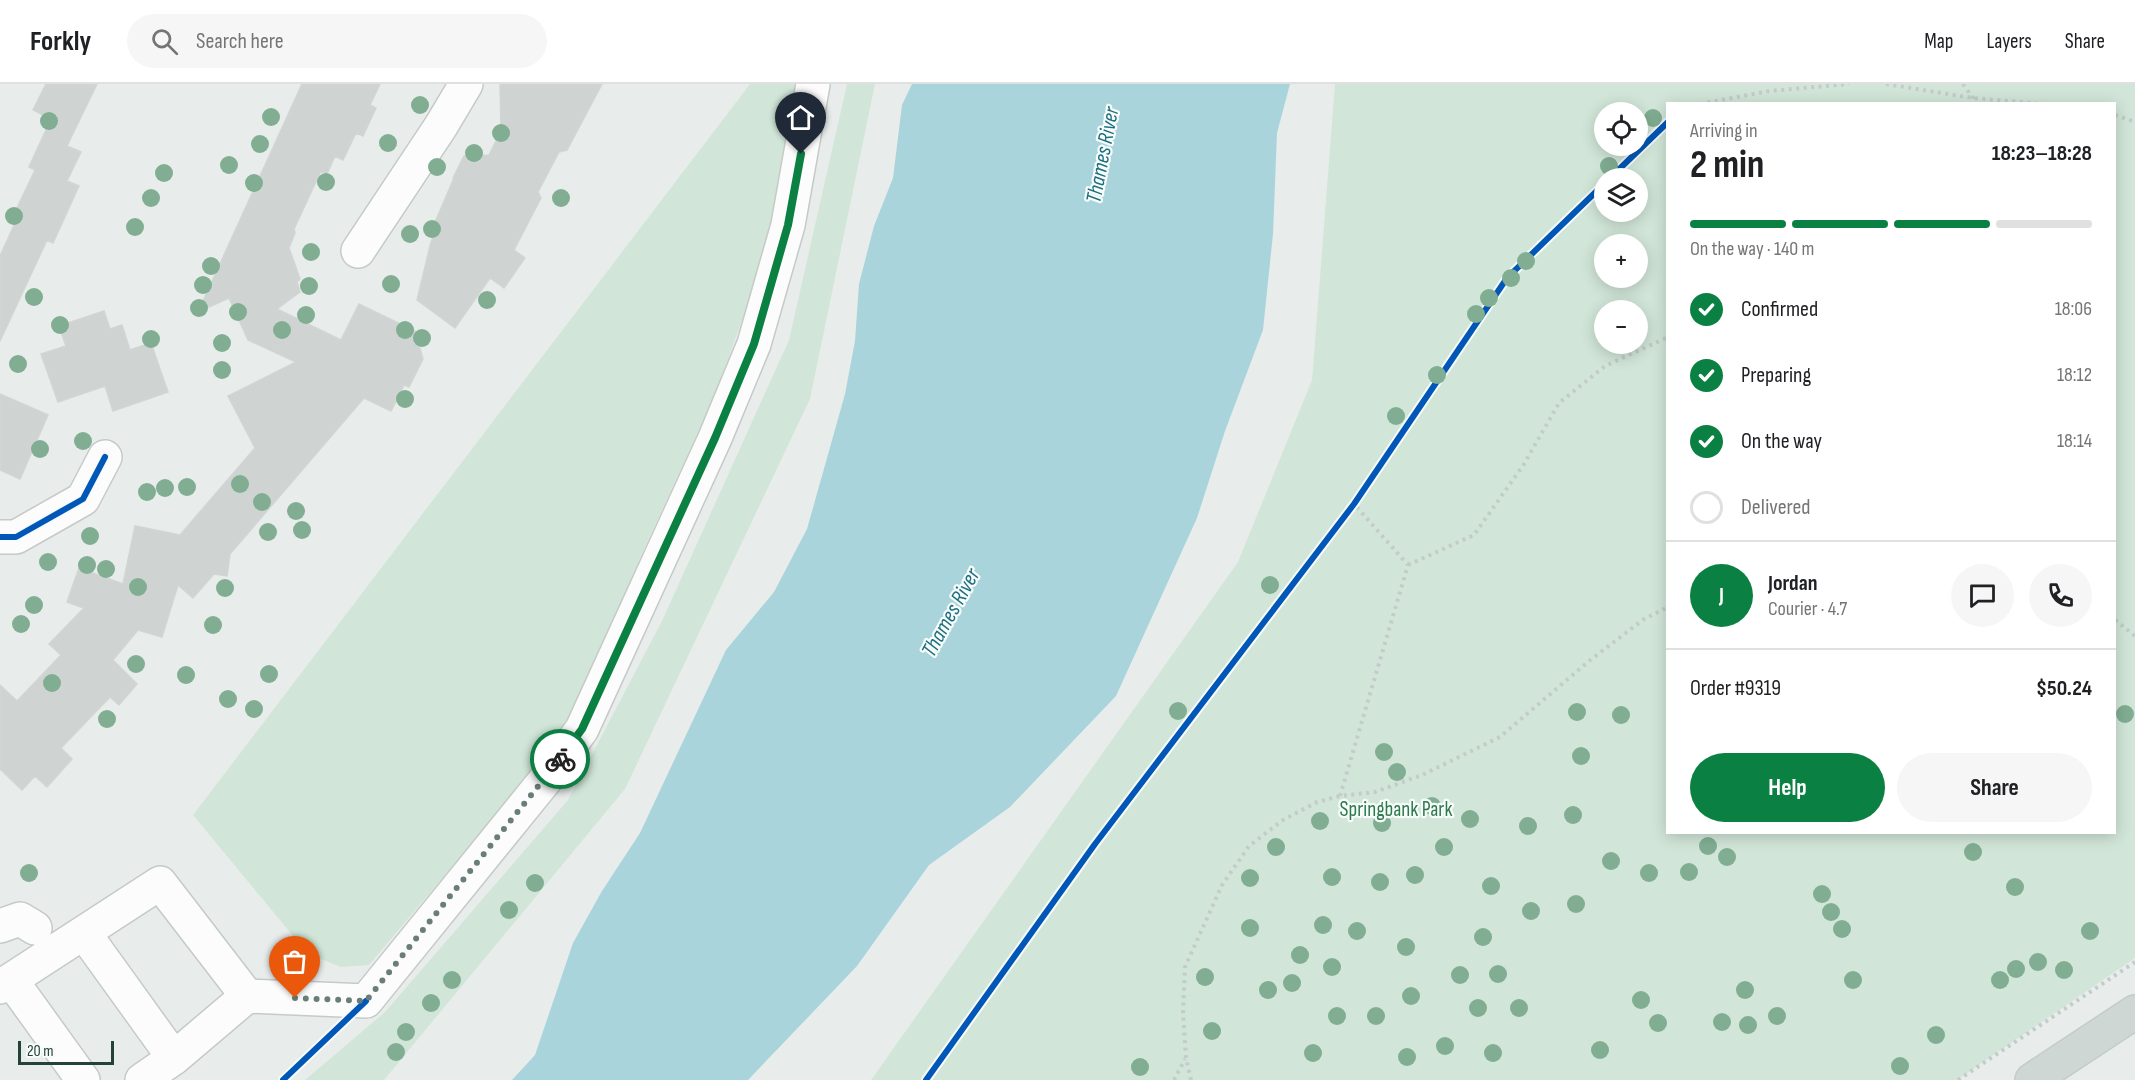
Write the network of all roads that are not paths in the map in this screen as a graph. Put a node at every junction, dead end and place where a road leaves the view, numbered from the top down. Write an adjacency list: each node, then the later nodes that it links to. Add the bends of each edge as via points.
1 (466, 84): 3 (street)
2 (813, 84): 10 (street, via 788,225 754,344 582,729 366,1001)
3 (358, 251)
4 (105, 457): 5 (street, via 83,499 16,537)
5 (0, 537)
6 (0, 926): 7 (street, via 20,919)
7 (35, 928)
8 (84, 933): 9 (street); 10 (street, via 160,883); 12 (street)
9 (6, 983): 13 (street)
10 (247, 996): 12 (street)
11 (2135, 1012): 15 (main road)
12 (174, 1058): 14 (street)
13 (83, 1080)
14 (142, 1080)
15 (2032, 1080)

